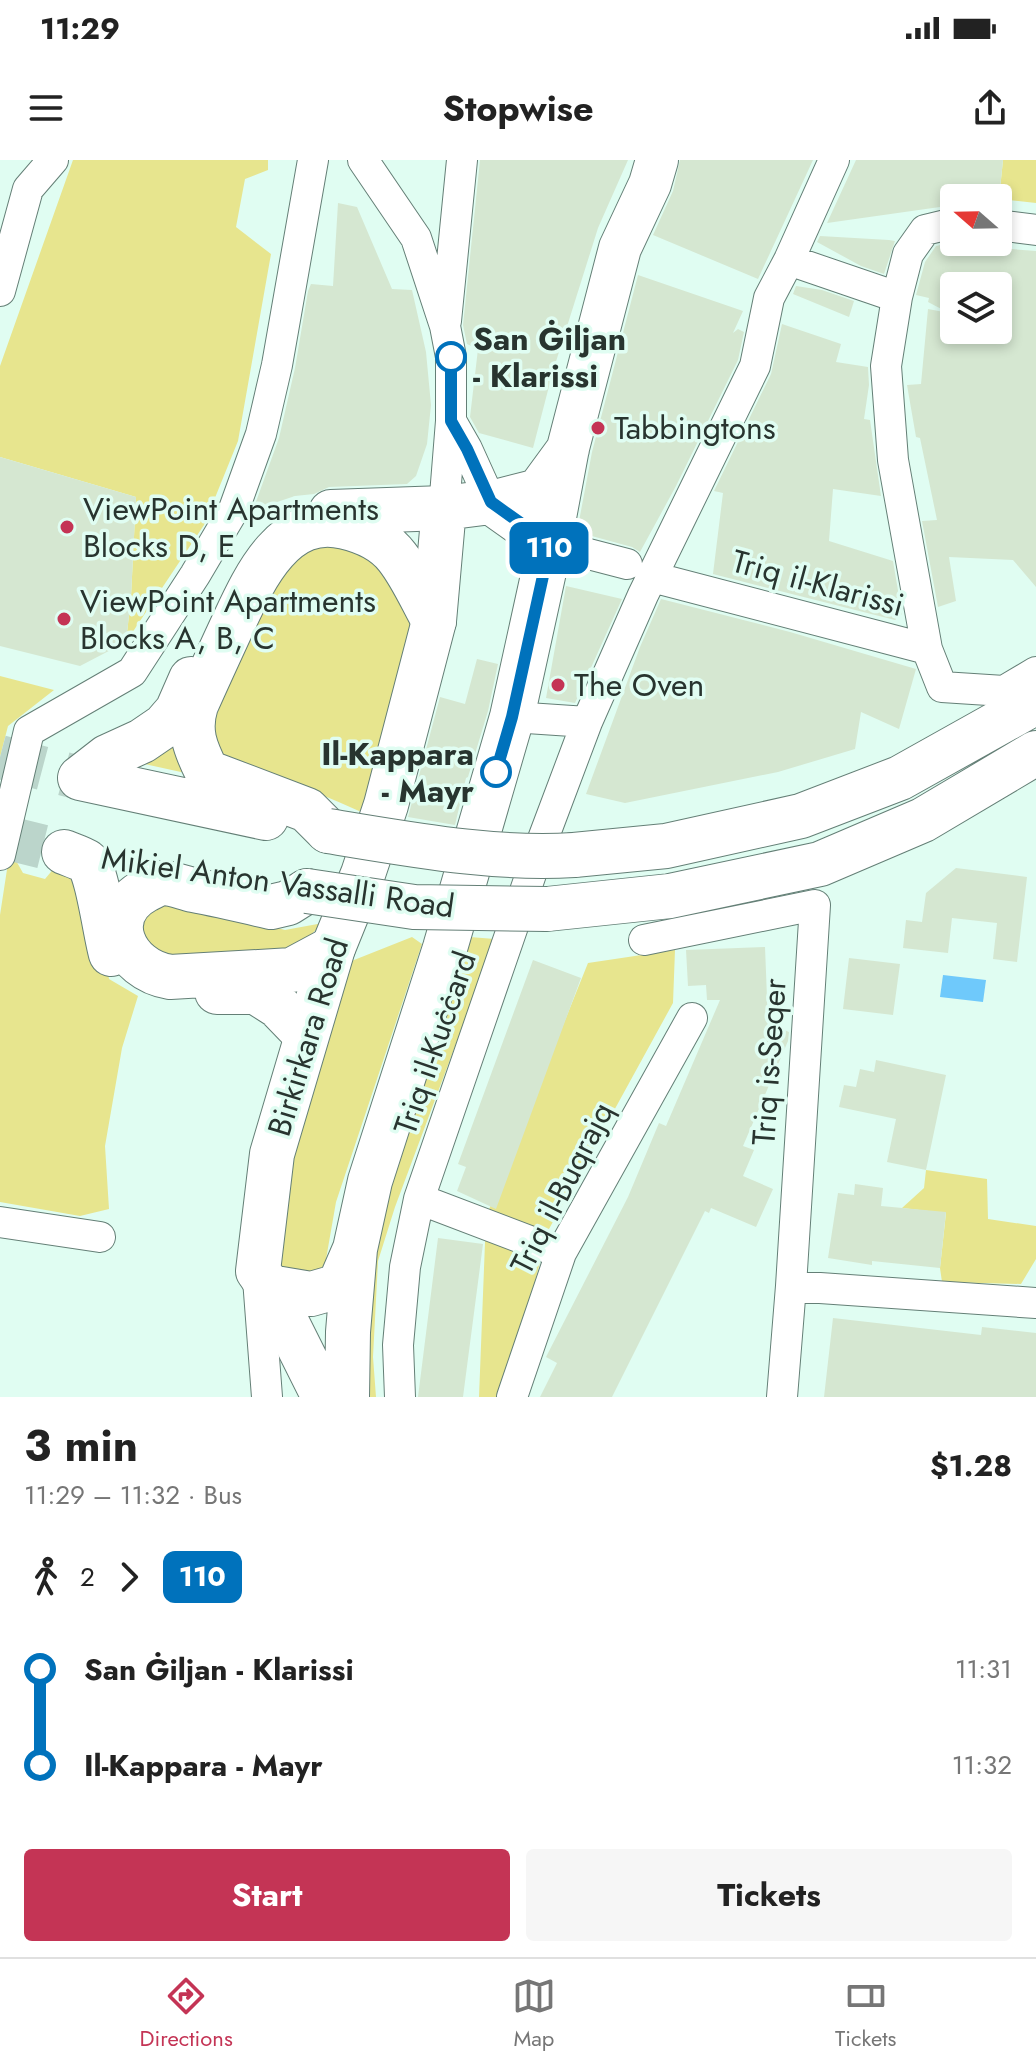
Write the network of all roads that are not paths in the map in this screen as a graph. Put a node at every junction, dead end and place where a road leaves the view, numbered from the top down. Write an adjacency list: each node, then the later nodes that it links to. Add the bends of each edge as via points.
1 (53, 160): 11 (street, via 28,189)
2 (313, 160): 28 (street, via 274,379 234,509 132,672 29,731)
3 (462, 160): 13 (street)
4 (657, 160): 15 (main road, via 620,248)
5 (834, 160): 10 (street, Triq il-Kuċċard)
6 (359, 164): 13 (street, via 416,238)
7 (940, 226): 12 (street, via 925,230 908,254)
8 (1012, 227): 9 (street)
9 (1036, 230)
10 (789, 260): 12 (street); 19 (street, Triq il-Kuċċard, via 769,298 755,366)
11 (0, 291)
12 (897, 297): 21 (street, via 886,366 893,460)
13 (445, 326): 14 (street, via 451,357)
14 (451, 421): 16 (street); 17 (street)
15 (568, 448): 16 (main road, via 538,490); 18 (main road)
16 (491, 502): 17 (main road); 18 (main road)
17 (444, 508): 20 (main road, Birkirkara Road); 27 (main road, Mikiel Anton Vassalli Road, via 334,512 308,516 284,530 238,584 177,711 164,726 80,778)
18 (550, 544): 19 (street, Triq il-Klarissi); 24 (main road)
19 (639, 570): 21 (street, Triq il-Klarissi); 25 (street, Triq il-Kuċċard)
20 (434, 621): 27 (main road, via 397,557 356,529 336,524 303,530 258,572 196,705 193,744 207,772 307,810); 31 (main road, Birkirkara Road, via 386,805)
21 (927, 649): 22 (street, Triq il-Klarissi, via 942,687 1004,691)
22 (1036, 672)
23 (1036, 702): 27 (main road, Mikiel Anton Vassalli Road, bridge, via 900,778 801,816 666,846 528,858)
24 (512, 717): 25 (street); 37 (main road, via 370,1181)
25 (587, 722): 34 (street, Triq il-Kuċċard)
26 (1036, 753): 29 (main road, Mikiel Anton Vassalli Road, bridge, via 923,820 820,864 670,896 547,909 414,907)
27 (328, 831)
28 (0, 855)
29 (307, 891): 31 (main road, via 271,907 163,883 127,906 121,927 125,945 138,964 170,977 292,970); 33 (main road, Mikiel Anton Vassalli Road, via 64,852 89,863 95,873 103,927 123,974 163,991 256,992)
30 (644, 940): 40 (street, Triq is-Seqer, via 815,905)
31 (333, 948): 33 (main road, Birkirkara Road)
32 (692, 1018): 38 (street, Triq il-Buqrajq)
33 (306, 1035): 39 (main road, Birkirkara Road, via 272,1154)
34 (419, 1199): 38 (street); 45 (street, Triq il-Kuċċard, via 405,1267)
35 (0, 1222): 36 (street)
36 (100, 1237)
37 (355, 1249): 39 (main road, via 339,1286 311,1294); 44 (main road)
38 (561, 1253): 46 (street, Triq il-Buqrajq)
39 (263, 1279): 42 (street); 43 (main road)
40 (791, 1286): 41 (street); 47 (street, Triq is-Seqer)
41 (1036, 1303)
42 (267, 1397)
43 (324, 1397)
44 (347, 1397)
45 (400, 1397)
46 (512, 1397)
47 (782, 1397)

